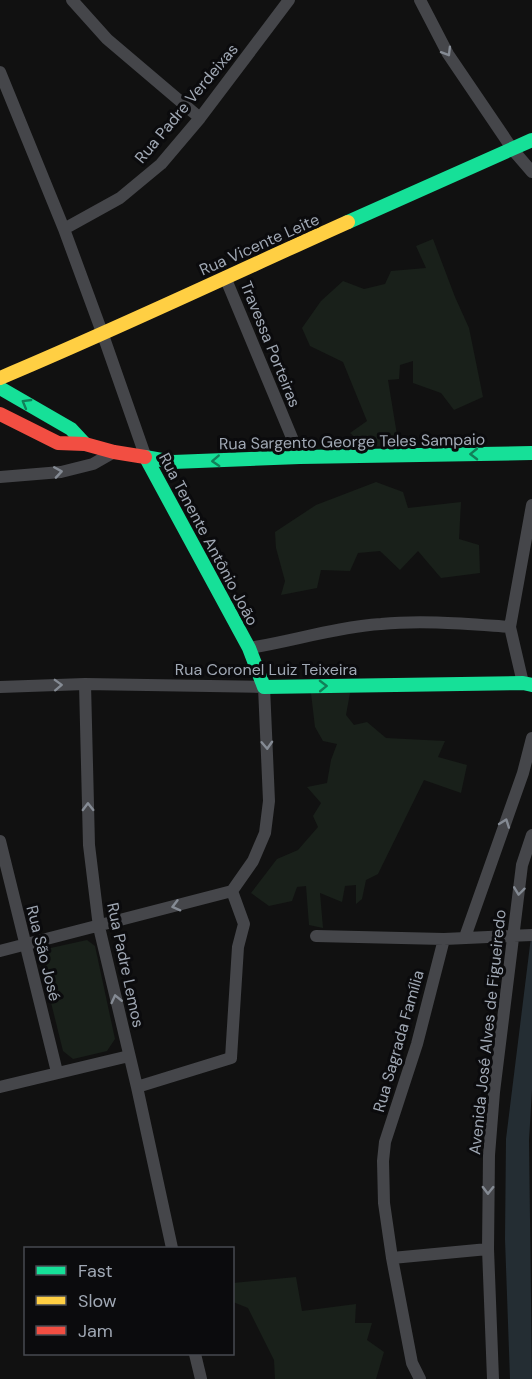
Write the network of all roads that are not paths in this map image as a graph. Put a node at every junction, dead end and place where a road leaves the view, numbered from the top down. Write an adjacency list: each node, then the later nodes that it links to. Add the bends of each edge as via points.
1 (74, 0): 5 (street, via 107,39)
2 (289, 0): 5 (street, Rua Padre Verdeixas)
3 (420, 0): 7 (street, one-way to 7, via 448,54)
4 (0, 72): 9 (street, Rua Tenente Antônio João)
5 (200, 118): 9 (street, Rua Padre Verdeixas, via 144,179 120,198)
6 (532, 141): 7 (main road, Rua Vicente Leite)
7 (513, 150): 8 (street); 10 (main road, Rua Vicente Leite)
8 (532, 172)
9 (64, 229): 11 (street, Rua Tenente Antônio João)
10 (225, 277): 11 (main road, Rua Vicente Leite); 18 (street, Travessa Porteiras)
11 (104, 334): 12 (main road, Rua Vicente Leite); 19 (street, Rua Tenente Antônio João)
12 (0, 378)
13 (0, 388): 15 (main road, one-way to 13, via 71,429)
14 (0, 414): 15 (main road, Rua Sargento George Teles Sampaio, via 58,443)
15 (85, 444): 16 (main road, Rua Sargento George Teles Sampaio)
16 (114, 452): 19 (main road, Rua Sargento George Teles Sampaio); 20 (street, one-way to 16, via 61,472 93,464)
17 (532, 453): 18 (main road, Rua Sargento George Teles Sampaio, one-way to 18)
18 (300, 457): 19 (main road, Rua Sargento George Teles Sampaio, one-way to 19, via 173,462)
19 (146, 458): 23 (main road, Rua Tenente Antônio João)
20 (0, 477)
21 (532, 505): 22 (street)
22 (510, 627): 23 (street, via 429,621 380,624); 25 (street)
23 (249, 648): 27 (main road, Rua Tenente Antônio João)
24 (85, 684): 26 (street, Rua Coronel Luiz Teixeira, one-way to 24); 27 (street, Rua Coronel Luiz Teixeira); 32 (street, Rua Padre Lemos, one-way to 24, via 89,845)
25 (527, 684): 27 (main road, Rua Coronel Luiz Teixeira, one-way to 25)
26 (0, 687)
27 (264, 687): 31 (street, Rua Tenente Antônio João, one-way to 31, via 269,801 265,833 253,861)
28 (532, 738): 36 (street, one-way to 28)
29 (532, 835): 35 (street, Avenida José Alves de Figueiredo, one-way to 35, via 522,865)
30 (0, 842): 38 (street, Rua São José)
31 (232, 891): 32 (street, one-way to 32); 43 (street, via 244,924 238,947 231,1058)
32 (99, 927): 38 (street); 40 (street, Rua Padre Lemos, one-way to 32)
33 (532, 935): 35 (street)
34 (316, 936): 37 (street)
35 (514, 936): 36 (street); 45 (street, Avenida José Alves de Figueiredo, one-way to 45, via 493,1102)
36 (465, 937): 37 (street)
37 (444, 939): 46 (street, Rua Sagrada Família, via 417,1044 385,1142 384,1203)
38 (25, 946): 39 (street); 41 (street, Rua São José)
39 (0, 951)
40 (129, 1056): 41 (street); 43 (street, Rua Padre Lemos)
41 (57, 1072): 42 (street)
42 (0, 1087)
43 (137, 1087): 44 (street, Rua Padre Lemos)
44 (172, 1247)
45 (488, 1249): 46 (street); 50 (street, Avenida José Alves de Figueiredo)
46 (392, 1258): 49 (street, Rua Sagrada Família, via 411,1363)
47 (195, 1355): 48 (street)
48 (201, 1379)
49 (420, 1379)
50 (493, 1379)

